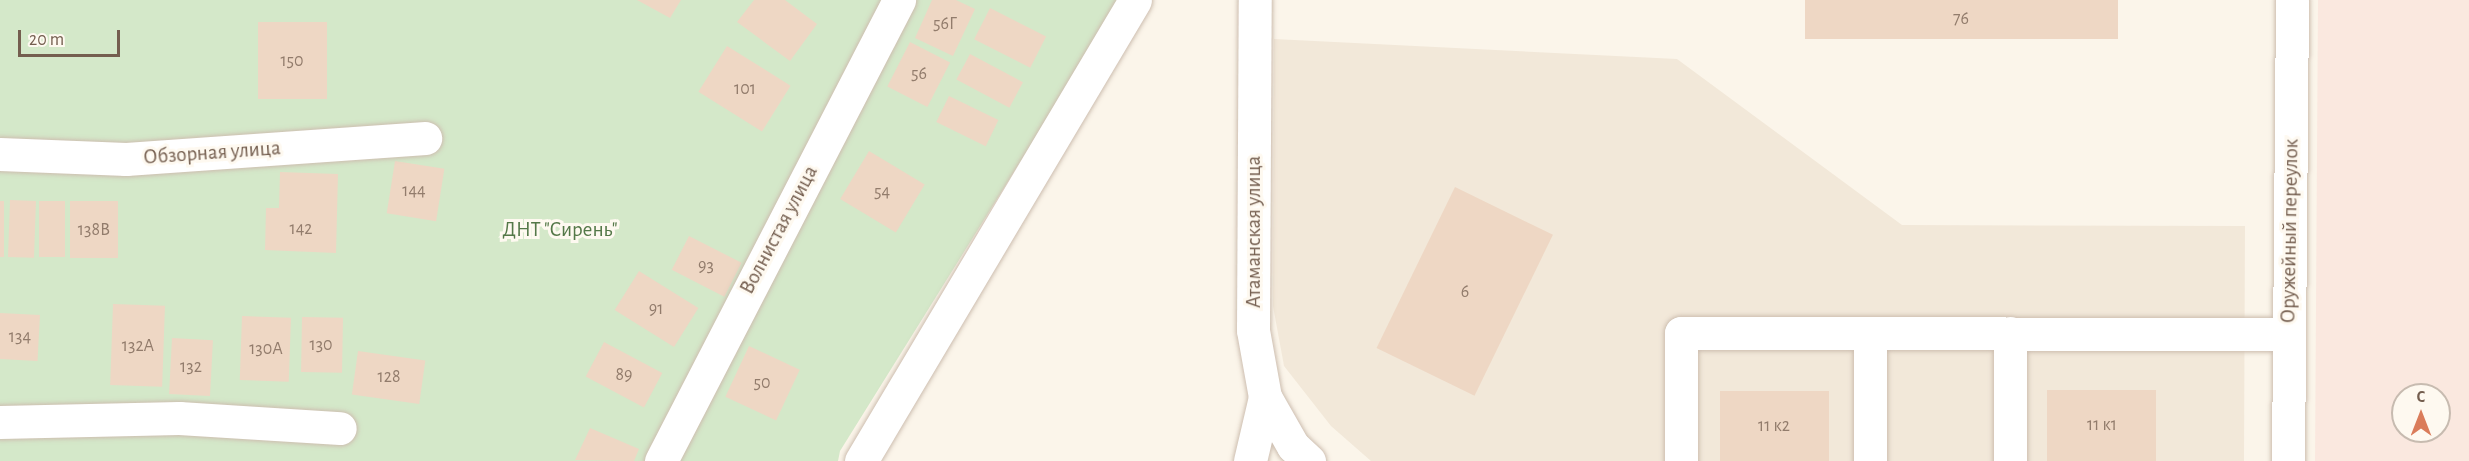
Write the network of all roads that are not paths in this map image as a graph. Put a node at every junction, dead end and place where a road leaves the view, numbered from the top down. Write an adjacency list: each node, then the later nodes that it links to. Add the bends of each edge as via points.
1 (899, 0): 13 (street, Волнистая улица)
2 (1135, 0): 14 (street)
3 (1255, 0): 10 (street, Атаманская улица, via 1253,330)
4 (2292, 0): 9 (street, Оружейный переулок)
5 (425, 138): 6 (street, Обзорная улица, via 126,159)
6 (0, 154)
7 (1870, 333): 8 (street); 17 (street, via 1681,333); 18 (street)
8 (2010, 333): 9 (street); 19 (street)
9 (2289, 334): 20 (street, Оружейный переулок)
10 (1265, 397): 15 (street, Атаманская улица); 16 (street, via 1293,446)
11 (0, 422): 12 (street, via 179,418)
12 (340, 428)
13 (661, 461)
14 (861, 461)
15 (1250, 461)
16 (1309, 461)
17 (1681, 461)
18 (1870, 461)
19 (2010, 461)
20 (2288, 461)

